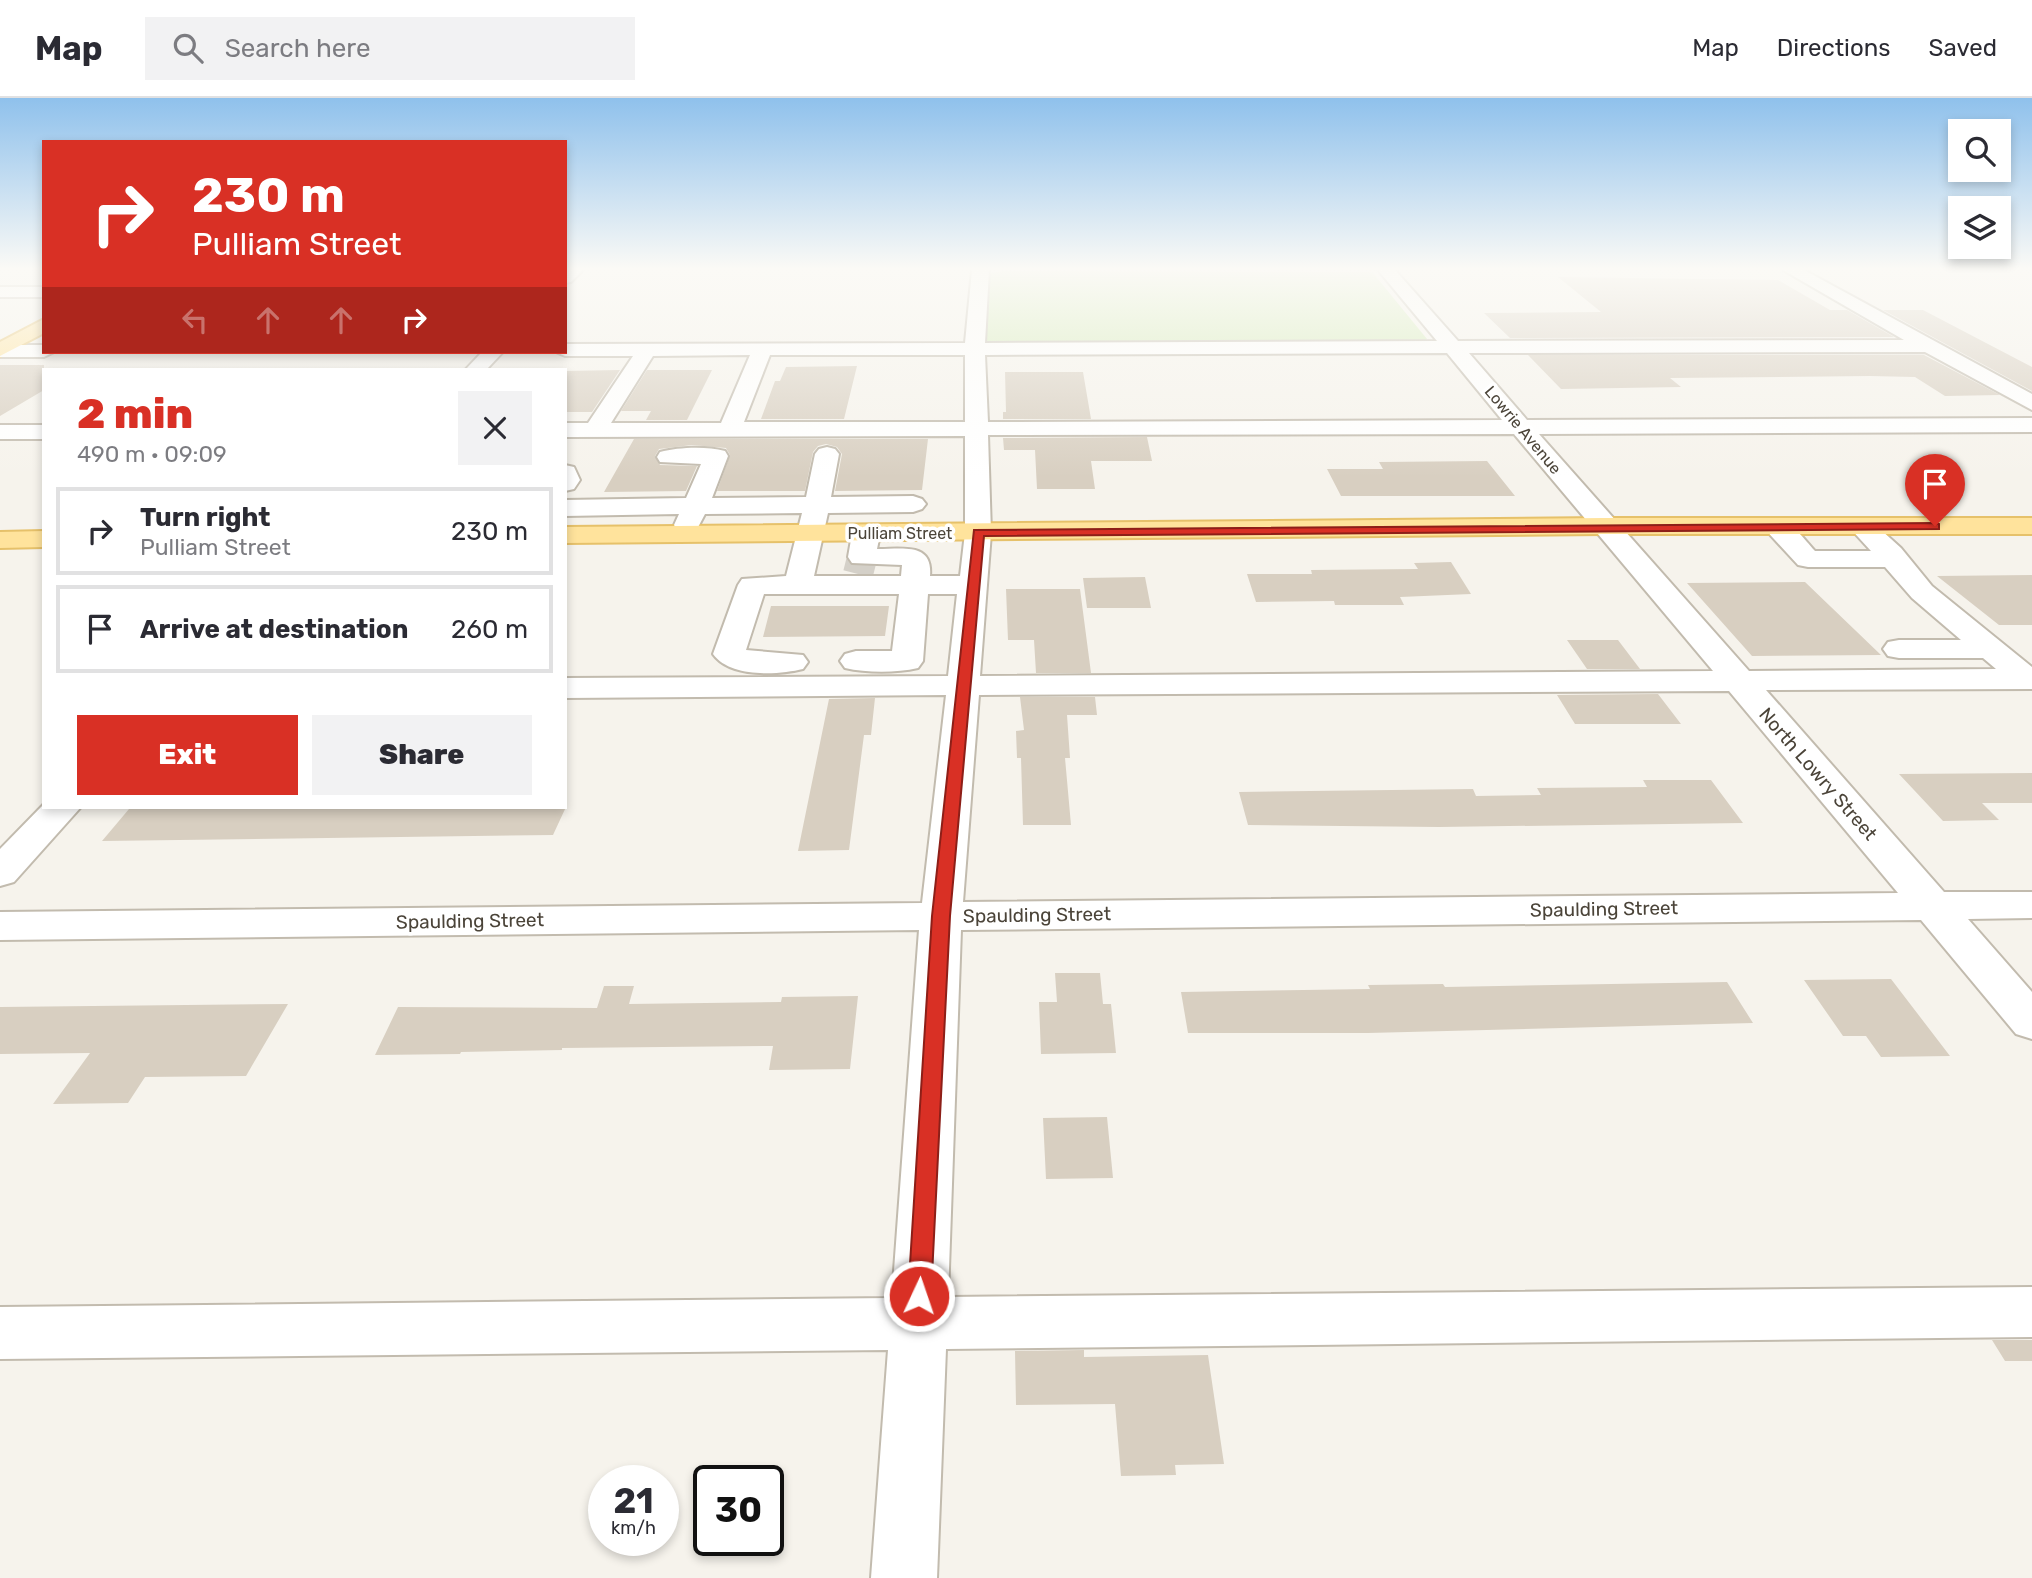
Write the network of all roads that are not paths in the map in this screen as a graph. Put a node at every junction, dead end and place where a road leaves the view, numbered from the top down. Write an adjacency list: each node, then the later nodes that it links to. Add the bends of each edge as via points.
1 (20, 339): 9 (main road)
2 (976, 339): 7 (street)
3 (1446, 339): 6 (street, Lowrie Avenue)
4 (1916, 339): 5 (street)
5 (1928, 346): 6 (street); 15 (street)
6 (1454, 348): 7 (street); 17 (street, Lowrie Avenue)
7 (975, 349): 12 (street); 18 (street)
8 (567, 350): 13 (street)
9 (0, 351): 10 (street)
10 (42, 351)
11 (492, 354): 14 (street)
12 (760, 356): 13 (street); 19 (street)
13 (643, 357): 20 (street)
14 (477, 368)
15 (2032, 403)
16 (2032, 425): 17 (street)
17 (1520, 427): 18 (street); 32 (street, Lowrie Avenue)
18 (976, 428): 19 (street); 36 (street)
19 (730, 429): 20 (street)
20 (595, 430): 23 (street)
21 (0, 432): 22 (street)
22 (42, 432)
23 (567, 432)
24 (799, 455): 29 (street, via 839,454)
25 (716, 456): 26 (street); 27 (street); 30 (street)
26 (744, 456)
27 (669, 457)
28 (913, 504): 29 (street)
29 (817, 505): 30 (street); 41 (street)
30 (696, 506): 31 (street); 37 (street)
31 (567, 508)
32 (1604, 526): 33 (main road, Pulliam Street); 36 (main road, Pulliam Street); 51 (street, North Lowry Street)
33 (1775, 526): 34 (main road, Pulliam Street); 42 (street, via 1808,559)
34 (1861, 526): 35 (main road, Pulliam Street); 42 (street)
35 (2032, 526)
36 (978, 533): 43 (main road, Pulliam Street); 44 (street)
37 (682, 534): 38 (main road, Pulliam Street); 41 (main road, Pulliam Street)
38 (567, 535)
39 (42, 539): 40 (main road)
40 (0, 540)
41 (804, 559): 43 (street); 43 (main road, Pulliam Street); 48 (street, via 752,585 729,654 745,662)
42 (1893, 559): 47 (street, via 1923,592)
43 (860, 563): 45 (street)
44 (973, 585): 45 (street); 49 (street)
45 (916, 586): 48 (street)
46 (1899, 649): 47 (street)
47 (1990, 649): 50 (street)
48 (907, 661): 49 (street)
49 (965, 674): 51 (street); 52 (street); 57 (street)
50 (2029, 679): 51 (street)
51 (1737, 680): 55 (street, North Lowry Street)
52 (567, 688)
53 (60, 809): 54 (street)
54 (0, 873)
55 (1932, 905): 56 (street, Spaulding Street); 57 (street, Spaulding Street); 59 (street, North Lowry Street)
56 (2032, 905)
57 (941, 916): 58 (street, Spaulding Street); 61 (street)
58 (0, 926)
59 (2032, 1022)
60 (2032, 1312): 61 (street)
61 (918, 1323): 62 (street); 63 (street)
62 (0, 1333)
63 (904, 1578)

